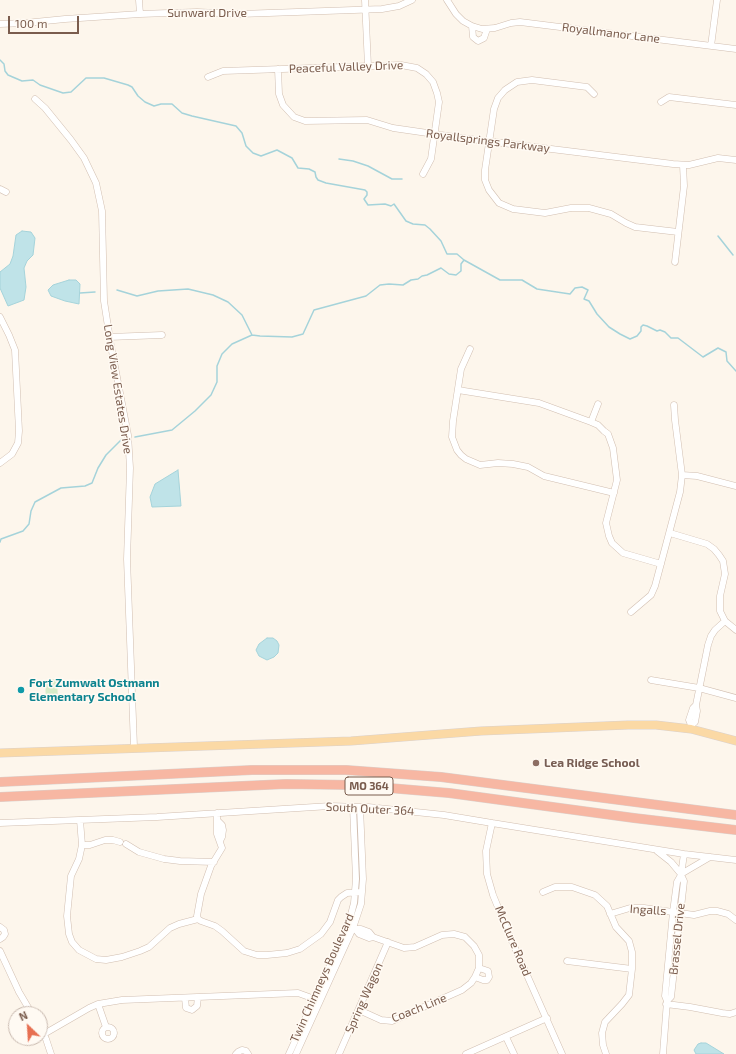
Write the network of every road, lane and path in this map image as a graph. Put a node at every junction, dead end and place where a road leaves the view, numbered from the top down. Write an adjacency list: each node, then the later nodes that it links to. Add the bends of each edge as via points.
1 (139, 0): 7 (street)
2 (365, 0): 6 (street)
3 (412, 0): 6 (street, Sunward Drive, via 399,6)
4 (447, 0): 9 (street, Royallmanor Lane, via 458,16)
5 (717, 0): 11 (street)
6 (365, 10): 7 (street, Sunward Drive); 13 (street)
7 (140, 14): 8 (street, Sunward Drive)
8 (0, 24)
9 (472, 26): 10 (street, Royallmanor Lane); 10 (street, Royallmanor Lane, via 473,37 478,41 484,38)
10 (487, 29): 11 (street, Royallmanor Lane, via 520,22)
11 (711, 46): 12 (street, Royallmanor Lane)
12 (736, 49)
13 (368, 66): 14 (street, Peaceful Valley Drive); 20 (street, Peaceful Valley Drive, via 409,65 427,75 434,84 438,96)
14 (278, 69): 15 (street, Peaceful Valley Drive, via 223,71); 20 (street, Royallsprings Parkway, via 279,94 282,102 289,113 300,120 367,120 393,128)
15 (208, 78)
16 (594, 94): 21 (street, via 587,87 532,80 514,83 496,101)
17 (35, 99): 33 (street, Long View Estates Drive, via 78,148 96,183 102,211 104,301)
18 (662, 102): 19 (street, via 669,97)
19 (736, 105)
20 (434, 134): 21 (street, Royallsprings Parkway); 24 (street, Peaceful Valley Drive, via 431,159)
21 (489, 141): 23 (street, Royallsprings Parkway); 27 (street, via 485,178)
22 (736, 160): 23 (street, Royallsprings Parkway, via 714,159)
23 (683, 165): 29 (street, via 684,186)
24 (423, 174)
25 (0, 189): 26 (street)
26 (6, 192)
27 (492, 194): 28 (street); 29 (street, via 499,203 513,209 544,213 589,208 611,214 635,227)
28 (486, 198)
29 (678, 232): 30 (street)
30 (675, 262)
31 (0, 317): 39 (street, via 15,350 19,431 18,443 12,454)
32 (162, 335): 33 (street)
33 (109, 337): 53 (street, Long View Estates Drive, via 128,435 130,468 127,559)
34 (470, 349): 35 (street, via 461,369)
35 (458, 390): 38 (street, via 539,403); 42 (street, via 452,438 457,450 466,460 480,465 498,463 528,467 544,476)
36 (598, 404): 38 (street)
37 (674, 405): 40 (street)
38 (591, 422): 42 (street, via 608,434 613,448 617,480)
39 (0, 463)
40 (682, 475): 41 (street); 43 (street)
41 (736, 486)
42 (614, 493): 44 (street, via 606,522 612,543 623,552)
43 (670, 533): 44 (street); 46 (street, via 707,544 719,555 725,574 719,604)
44 (661, 564): 45 (street, via 651,594)
45 (631, 612)
46 (725, 621): 47 (street); 49 (street, via 710,636)
47 (736, 630)
48 (652, 680): 49 (street)
49 (699, 688): 50 (street); 51 (street, via 696,705 689,720)
50 (736, 698)
51 (691, 727): 52 (main road); 53 (main road, via 628,725 351,741)
52 (736, 741)
53 (134, 748): 54 (main road)
54 (0, 753)
55 (0, 782): 60 (highway, MO 364, via 264,770 346,770 441,777)
56 (0, 797): 64 (highway, MO 364, via 266,785 353,785 449,793)
57 (353, 807): 58 (street, South Outer 364); 59 (street, South Outer 364, via 330,806); 72 (street, Twin Chimneys Boulevard, via 356,879)
58 (360, 808): 63 (street, South Outer 364, via 444,814); 72 (street, Twin Chimneys Boulevard, via 363,879)
59 (217, 813): 61 (street, South Outer 364); 70 (street, via 223,830 220,841 222,848)
60 (736, 815)
61 (80, 820): 62 (street, South Outer 364); 65 (street)
62 (0, 823)
63 (492, 824): 66 (street, South Outer 364); 95 (street, McClure Road, via 486,851 487,874 511,939)
64 (736, 830)
65 (82, 845): 70 (street, via 90,846 105,840 113,840 139,852 164,859 180,862); 77 (street, via 70,884 67,926 72,942 84,954 106,960 122,957 149,947 170,928)
66 (656, 850): 67 (street, South Outer 364); 71 (street)
67 (684, 854): 68 (street, South Outer 364); 71 (street, Brassel Drive)
68 (710, 857): 69 (street, South Outer 364); 71 (street)
69 (736, 860)
70 (214, 862): 77 (street, via 201,894)
71 (681, 874): 74 (street, Brassel Drive, via 677,882)
72 (359, 892): 77 (street, via 347,893 341,897 330,922 321,934 300,949 287,953 250,953 238,947 215,926); 79 (street, Twin Chimneys Boulevard, via 361,904)
73 (543, 892): 75 (street, via 555,887 582,889 595,894 607,906)
74 (676, 913): 75 (street, Ingalls, via 630,908); 76 (street, Ingalls, via 694,915 717,911); 90 (street, Brassel Drive, via 665,996)
75 (610, 914): 85 (street, via 616,927 629,941)
76 (735, 917)
77 (198, 919)
78 (0, 927): 80 (street, via 5,934)
79 (352, 928): 81 (street, Coach Line, via 369,938 373,936); 89 (street, Twin Chimneys Boulevard)
80 (0, 939)
81 (388, 942): 84 (street, Coach Line, via 404,948 415,947 442,935 454,934 465,937 479,955); 93 (street, Spring Wagon)
82 (0, 951): 92 (street)
83 (567, 961): 85 (street)
84 (479, 968): 86 (street, Coach Line); 86 (street, Coach Line, via 488,971 489,977 483,980)
85 (632, 969): 107 (street, via 629,994 605,1022 602,1033)
86 (475, 977): 93 (street, Coach Line, via 462,990 392,1020 381,1020)
87 (198, 997): 88 (street); 88 (street, via 197,1006 192,1010 186,1008); 89 (street, via 298,993)
88 (185, 998): 91 (street, via 122,1000)
89 (315, 1001): 101 (street, Twin Chimneys Boulevard); 102 (street, Twin Chimneys Boulevard)
90 (667, 1003): 94 (street, via 726,1013); 108 (street, Brassel Drive)
91 (98, 1004): 96 (street); 97 (street)
92 (27, 1006)
93 (359, 1010): 103 (street, Spring Wagon)
94 (736, 1012)
95 (547, 1018): 98 (street); 106 (street, McClure Road)
96 (106, 1027)
97 (48, 1032)
98 (506, 1037): 104 (street); 105 (street)
99 (236, 1054): 100 (street, via 242,1050)
100 (248, 1054)
101 (289, 1054)
102 (296, 1054)
103 (339, 1054)
104 (466, 1054)
105 (514, 1054)
106 (562, 1054)
107 (606, 1054)
108 (663, 1054)

